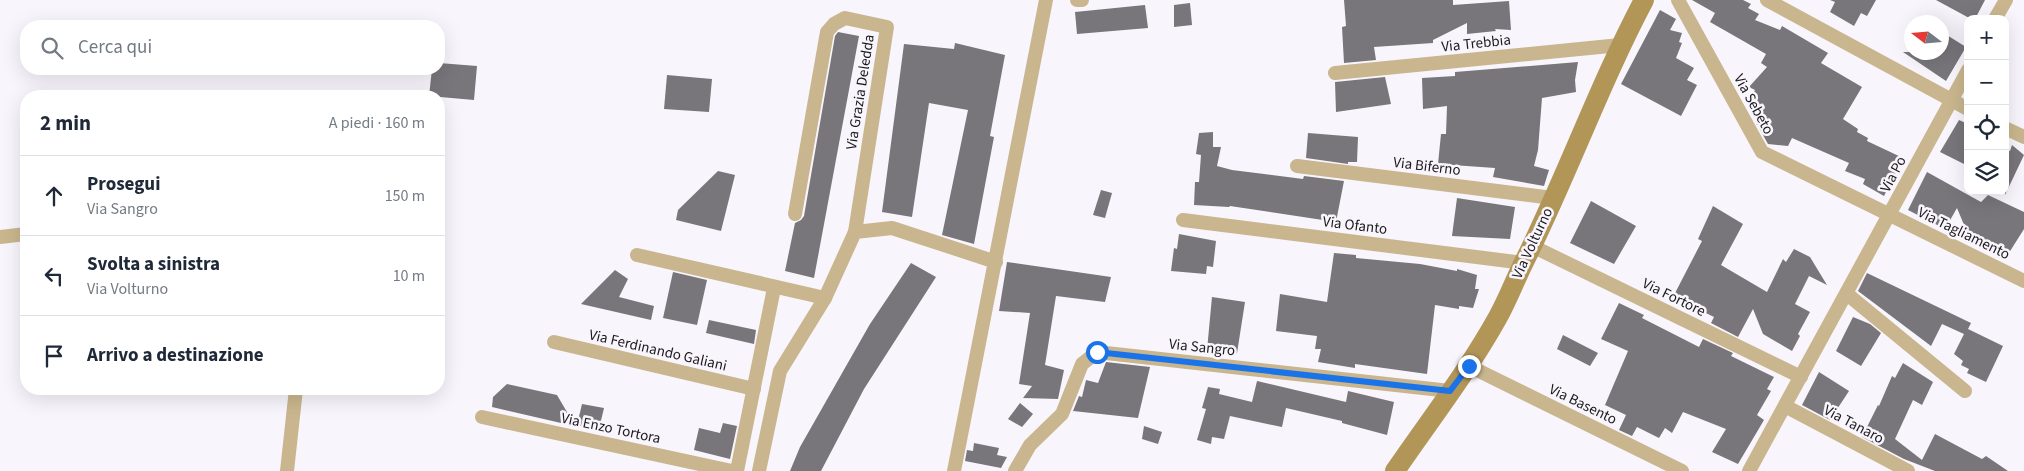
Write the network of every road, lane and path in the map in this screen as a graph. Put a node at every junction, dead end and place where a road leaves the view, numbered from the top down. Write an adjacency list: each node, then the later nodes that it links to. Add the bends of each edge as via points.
1 (1046, 0): 26 (street)
2 (1077, 0): 3 (street)
3 (1082, 0)
4 (1644, 0): 9 (street, Via Volturno)
5 (1678, 0): 19 (street, Via Sebeto, via 1762,152)
6 (1767, 0): 12 (street)
7 (2006, 0): 8 (street)
8 (1998, 15)
9 (1620, 45): 10 (street, Via Trebbia); 17 (street, Via Volturno)
10 (1335, 73)
11 (1964, 77): 12 (street, Via Po)
12 (1951, 101): 13 (street); 19 (street, Via Po)
13 (1964, 107)
14 (2009, 130): 15 (street)
15 (2024, 137)
16 (1297, 166): 17 (street, Via Biferno)
17 (1553, 198): 24 (street, Via Volturno)
18 (795, 214): 21 (street, Via Grazia Deledda, via 827,32 845,18 887,27)
19 (1890, 215): 27 (street, Via Tagliamento); 29 (street, Via Po)
20 (1183, 220): 24 (street, Via Ofanto)
21 (854, 232): 26 (street, via 892,228); 30 (street, Via Grazia Deledda)
22 (20, 235): 23 (street)
23 (0, 237)
24 (1528, 254): 32 (street, Via Volturno, via 1499,315); 33 (street, Via Fortore)
25 (637, 255): 28 (street)
26 (996, 262): 45 (street)
27 (2024, 281)
28 (774, 288): 30 (street); 34 (street)
29 (1847, 294): 33 (street, Via Po); 36 (street)
30 (825, 298): 44 (street, Via Grazia Deledda, via 780,371)
31 (554, 342): 34 (street, Via Ferdinando Galiani)
32 (1469, 366): 35 (street, Via Volturno); 47 (street, Via Basento)
33 (1801, 376): 38 (street, Via Po)
34 (754, 389): 43 (street)
35 (1450, 391): 40 (street, Via Sangro, via 1097,352 1082,364 1062,414 1030,444); 46 (street, Via Volturno)
36 (1965, 392)
37 (295, 395): 41 (street)
38 (1786, 406): 48 (street, Via Po); 49 (street, Via Tanaro)
39 (482, 418): 42 (street, Via Enzo Tortora)
40 (1015, 470)
41 (287, 471)
42 (732, 471)
43 (738, 471)
44 (760, 471)
45 (954, 471)
46 (1395, 471)
47 (1682, 471)
48 (1749, 471)
49 (1908, 471)

